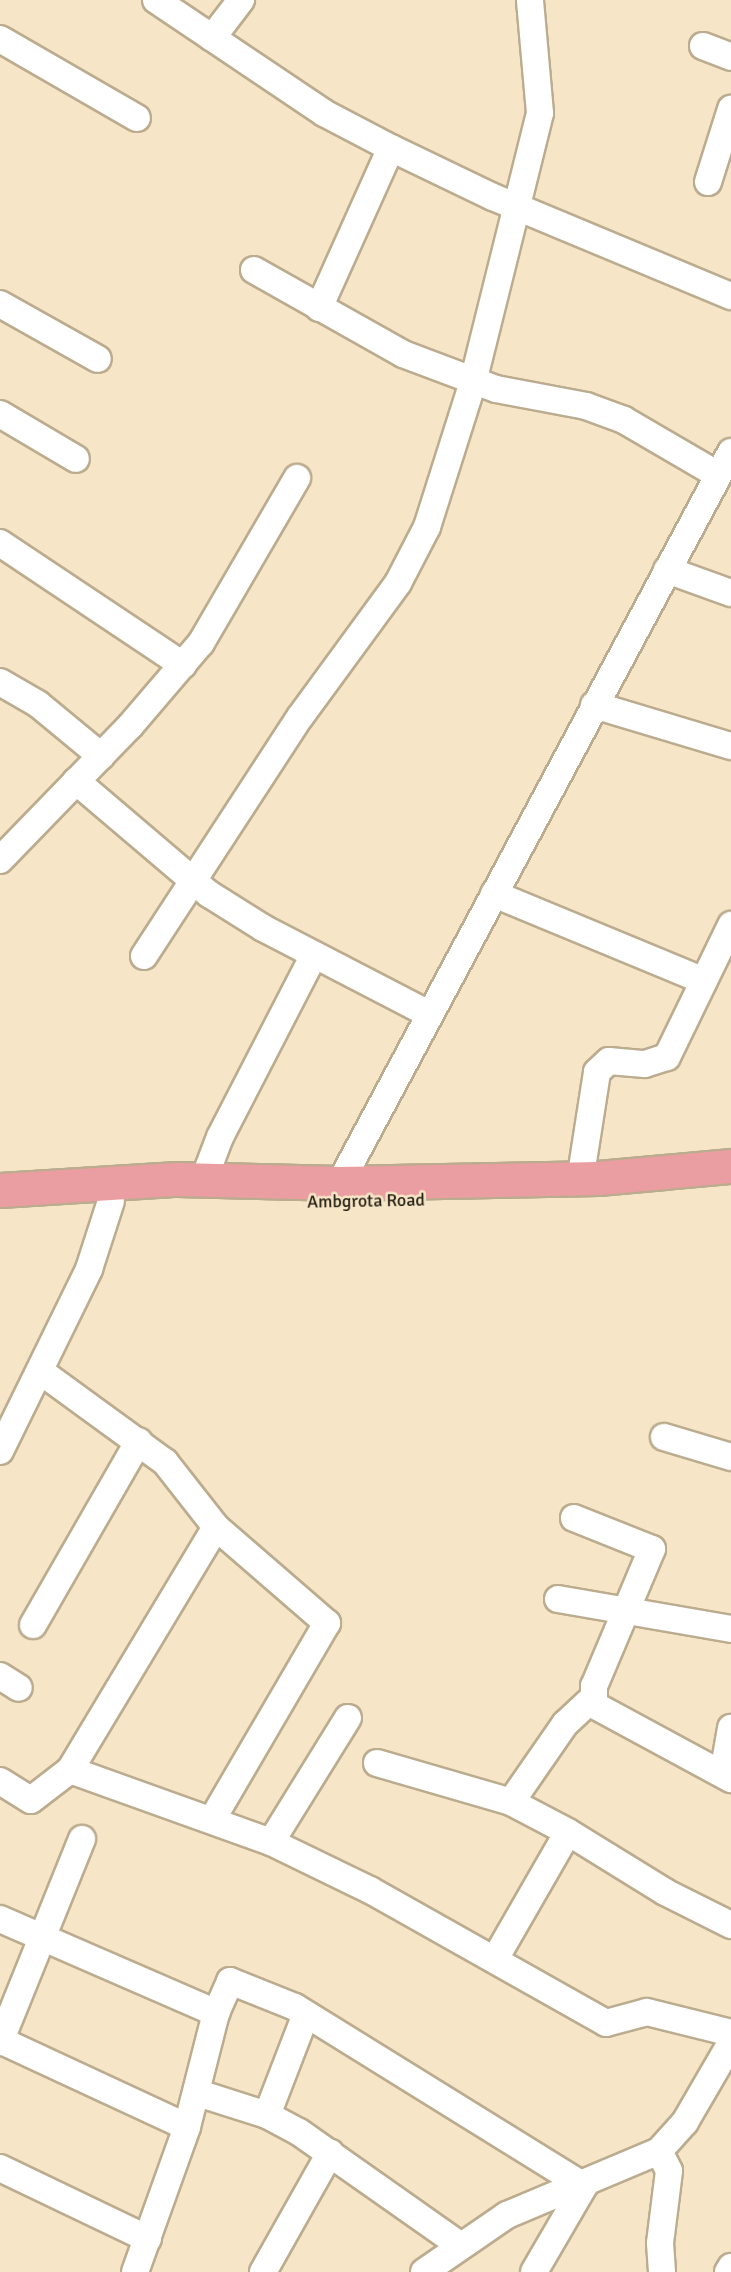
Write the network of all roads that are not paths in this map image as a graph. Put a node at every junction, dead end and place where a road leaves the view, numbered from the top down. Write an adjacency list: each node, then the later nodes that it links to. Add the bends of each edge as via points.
1 (156, 0): 4 (street)
2 (241, 0): 4 (street)
3 (530, 0): 12 (street, via 540,113)
4 (212, 38): 10 (street, via 324,113)
5 (0, 39): 9 (street)
6 (703, 46): 7 (street)
7 (731, 57)
8 (731, 109): 11 (street)
9 (137, 118)
10 (391, 148): 12 (street); 16 (street)
11 (709, 182)
12 (517, 206): 14 (street); 18 (street)
13 (254, 270): 16 (street)
14 (731, 296)
15 (0, 304): 17 (street)
16 (319, 308): 18 (street, via 402,354)
17 (98, 359)
18 (473, 382): 22 (street, via 586,406 624,420); 34 (street, via 428,527 413,560 300,717)
19 (0, 414): 21 (street)
20 (731, 452): 22 (street)
21 (76, 459)
22 (718, 475): 25 (street)
23 (297, 478): 27 (street, via 201,643)
24 (0, 543): 27 (street)
25 (667, 570): 26 (street); 29 (street)
26 (731, 593)
27 (183, 665): 31 (street)
28 (0, 682): 31 (street, via 38,704)
29 (594, 705): 30 (street); 35 (street)
30 (731, 746)
31 (101, 756): 32 (street)
32 (76, 781): 33 (street); 34 (street)
33 (0, 860)
34 (192, 882): 37 (street); 38 (street)
35 (494, 894): 39 (street); 40 (street)
36 (731, 925): 39 (street)
37 (314, 955): 40 (street); 45 (street, via 220,1137)
38 (144, 956)
39 (704, 981): 43 (street, via 667,1057 645,1064 616,1060 597,1072)
40 (429, 1014): 44 (street)
41 (731, 1155): 43 (street)
42 (731, 1166): 44 (main road, via 598,1178)
43 (582, 1168): 44 (street)
44 (345, 1175): 45 (main road)
45 (204, 1179): 47 (main road)
46 (731, 1185): 48 (main road, Ambgrota Road, via 566,1197)
47 (0, 1190)
48 (111, 1201): 49 (main road, Ambgrota Road); 50 (street, via 89,1269)
49 (0, 1207)
50 (40, 1371): 52 (street); 53 (street)
51 (664, 1437): 54 (street)
52 (139, 1441): 56 (street, via 182,1479); 59 (street)
53 (0, 1451)
54 (731, 1457)
55 (574, 1518): 58 (street, via 652,1547)
56 (216, 1527): 65 (street); 69 (street, via 324,1619 327,1627)
57 (558, 1599): 58 (street)
58 (627, 1613): 60 (street); 61 (street)
59 (33, 1625)
60 (731, 1629)
61 (592, 1699): 66 (street, via 598,1709); 68 (street, via 565,1724)
62 (348, 1718): 72 (street)
63 (731, 1728): 66 (street)
64 (377, 1763): 68 (street)
65 (70, 1770): 67 (street, via 31,1800); 69 (street)
66 (727, 1777)
67 (0, 1781)
68 (511, 1802): 70 (street)
69 (213, 1818): 72 (street)
70 (568, 1832): 74 (street, via 665,1892); 76 (street)
71 (82, 1839): 75 (street)
72 (271, 1842): 76 (street)
73 (0, 1919): 75 (street)
74 (731, 1925)
75 (44, 1938): 77 (street); 80 (street)
76 (495, 1959): 79 (street, via 606,2023 647,2012)
77 (216, 2013): 78 (street, via 230,1981); 82 (street)
78 (306, 2014): 83 (street); 88 (street)
79 (731, 2033)
80 (0, 2041): 84 (street)
81 (731, 2043): 85 (street, via 685,2122)
82 (198, 2093): 83 (street); 84 (street)
83 (267, 2115): 86 (street)
84 (187, 2127): 89 (street)
85 (659, 2151): 88 (street); 90 (street, via 669,2171)
86 (330, 2153): 91 (street); 94 (street)
87 (0, 2168): 89 (street)
88 (584, 2186): 91 (street, via 507,2214); 96 (street)
89 (148, 2239): 93 (street)
90 (660, 2243): 97 (street); 98 (street)
91 (460, 2245): 95 (street)
92 (731, 2267): 99 (street)
93 (135, 2272)
94 (263, 2272)
95 (424, 2272)
96 (534, 2272)
97 (644, 2272)
98 (662, 2272)
99 (728, 2272)

